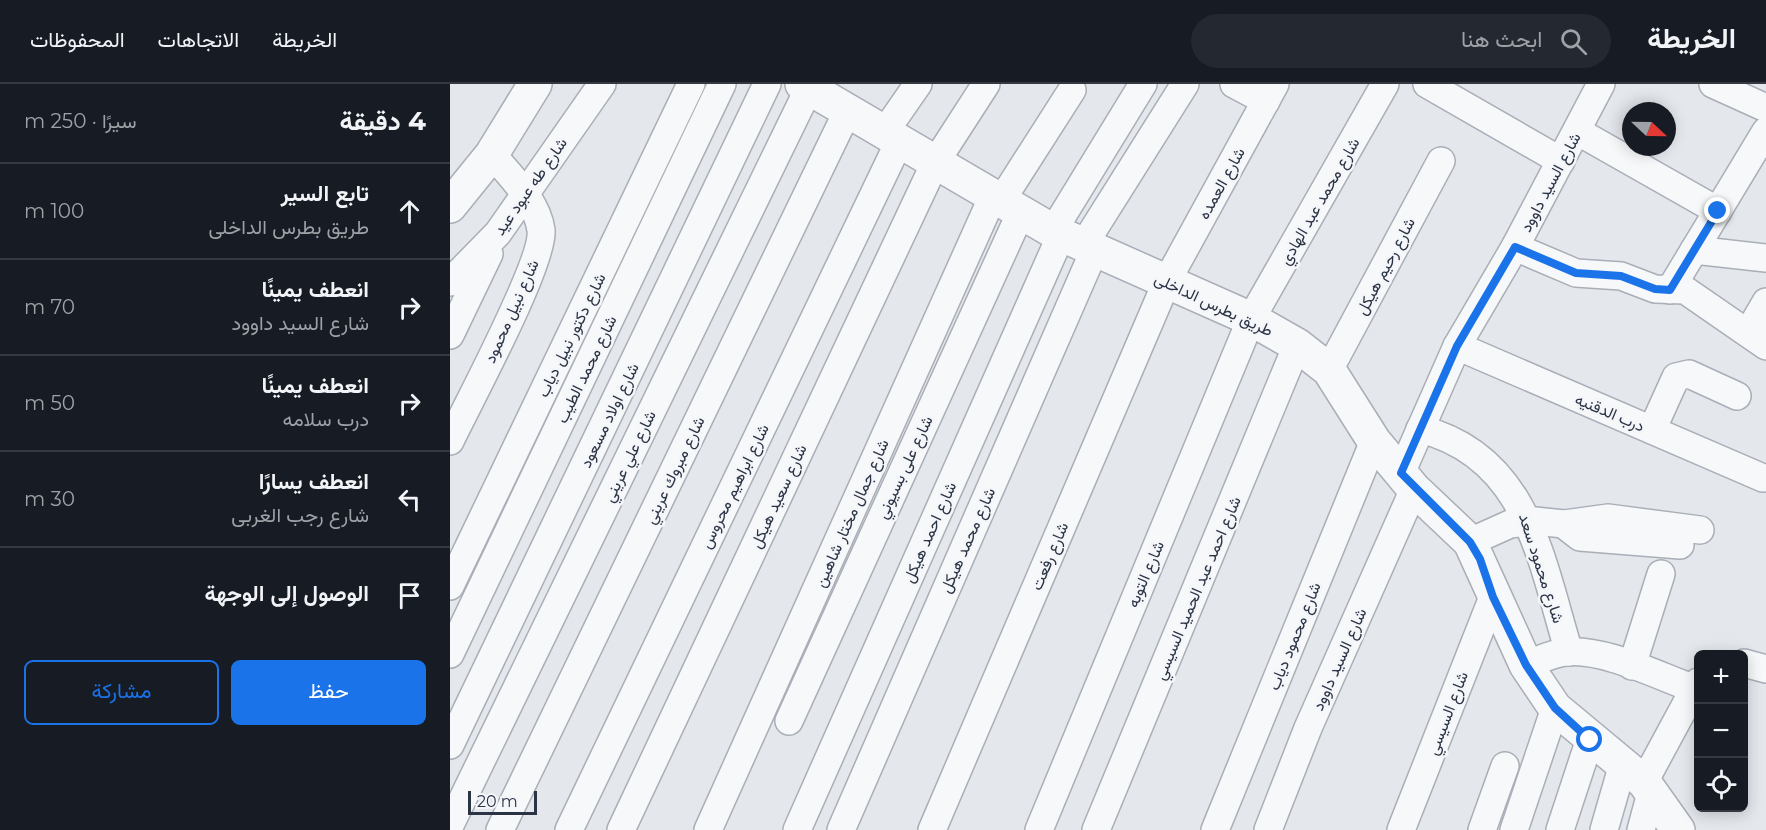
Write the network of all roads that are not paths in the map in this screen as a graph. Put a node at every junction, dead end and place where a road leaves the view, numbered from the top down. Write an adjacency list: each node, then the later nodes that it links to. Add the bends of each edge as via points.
1 (535, 84): 22 (street)
2 (602, 84): 26 (street, شارع طه عبود عيد)
3 (691, 84): 56 (street, شارع دكتور نبيل دياب)
4 (722, 84): 61 (street, شارع محمد الطيب)
5 (767, 84): 71 (street, شارع اولاد مسعود)
6 (918, 84): 20 (street, شارع ابراهيم محروس)
7 (986, 84): 25 (street, شارع سعيد هيكل)
8 (1143, 84): 31 (street)
9 (1185, 84): 31 (street)
10 (1234, 84): 17 (street)
11 (1385, 84): 39 (street, شارع محمد عبد الهادي)
12 (1426, 84): 24 (street)
13 (1601, 84): 19 (street, شارع السيد داوود)
14 (1713, 84): 18 (street)
15 (1072, 90): 27 (street)
16 (823, 93): 20 (street, طريق بطرس الداخلى); 74 (street, شارع علي عريني); 75 (street, شارع مبروك عريني)
17 (1270, 93): 35 (street, شارع العمده)
18 (1766, 108)
19 (1577, 131): 24 (street, شارع السيد داوود); 29 (street)
20 (891, 137): 25 (street, طريق بطرس الداخلى); 76 (street, شارع ابراهيم محروس)
21 (1762, 146): 29 (street)
22 (492, 154): 26 (street, شارع نبيل محمود); 28 (street)
23 (1441, 160): 44 (street, شارع رحيم هيكل)
24 (1561, 161): 32 (street, شارع السيد داوود)
25 (935, 163): 27 (street, طريق بطرس الداخلى); 77 (street, شارع سعيد هيكل)
26 (525, 195): 30 (street, شارع طه عبود عيد); 48 (street, شارع نبيل محمود, via 541,232 532,272)
27 (1005, 203): 31 (street, طريق بطرس الداخلى); 58 (street, شارع جمال مختار شاهين); 59 (street, شارع على بسيوني)
28 (450, 206)
29 (1718, 211): 33 (street)
30 (498, 233): 36 (street, شارع طه عبود عيد); 40 (street)
31 (1073, 241): 35 (street, طريق بطرس الداخلى); 79 (street, شارع احمد هيكل); 80 (street, شارع محمد هيكل)
32 (1515, 247): 37 (street, via 1576,273 1621,276 1655,289); 43 (street, شارع السيد داوود)
33 (1694, 250): 34 (street); 37 (street)
34 (1766, 258)
35 (1167, 281): 39 (street, طريق بطرس الداخلى); 81 (street, شارع رفعت)
36 (450, 282)
37 (1670, 290): 41 (street, via 1692,294)
38 (1766, 302): 41 (street)
39 (1251, 319): 42 (street, طريق بطرس الداخلى); 82 (street, شارع التوبه)
40 (450, 336)
41 (1757, 340)
42 (1297, 345): 44 (street, طريق بطرس الداخلى); 83 (street, شارع احمد عبد الحميد السيسي)
43 (1457, 346): 46 (street, شارع السيد داوود); 47 (street, درب الدقنيه)
44 (1329, 370): 49 (street, طريق بطرس الداخلى)
45 (1737, 396): 47 (street, via 1689,374 1678,375)
46 (1420, 429): 51 (street, شارع السيد داوود); 52 (street, شارع محمود سعد, via 1444,435 1487,466 1509,487)
47 (1652, 430): 50 (street, درب الدقنيه)
48 (450, 441)
49 (1374, 441): 51 (street, طريق بطرس الداخلى); 84 (street, شارع محمود دياب)
50 (1762, 478)
51 (1408, 481): 54 (street, طريق بطرس الداخلى); 85 (street, شارع السيد داوود)
52 (1528, 522): 53 (street, via 1564,524 1580,537); 54 (street, via 1510,524); 60 (street, شارع محمود سعد)
53 (1704, 539)
54 (1470, 542): 57 (street, طريق بطرس الداخلى)
55 (1661, 574): 64 (street)
56 (450, 586)
57 (1493, 597): 63 (street, طريق بطرس الداخلى); 86 (street, شارع السيسي)
58 (802, 622): 59 (street); 78 (street, شارع جمال مختار شاهين)
59 (828, 634): 69 (street, شارع على بسيوني)
60 (1569, 652): 63 (street); 64 (street)
61 (450, 654)
62 (1748, 664): 65 (street)
63 (1526, 665): 68 (street, طريق بطرس الداخلى)
64 (1632, 666): 66 (street)
65 (1766, 669)
66 (1694, 685)
67 (1694, 691): 73 (street)
68 (1555, 708): 70 (street, طريق بطرس الداخلى); 88 (street)
69 (789, 721)
70 (1590, 740): 73 (street, طريق بطرس الداخلى); 89 (street)
71 (450, 745)
72 (1505, 766): 87 (street)
73 (1640, 780): 90 (street); 91 (street); 92 (street, طريق بطرس الداخلى)
74 (450, 825)
75 (500, 830)
76 (569, 830)
77 (621, 830)
78 (708, 830)
79 (797, 830)
80 (841, 830)
81 (932, 830)
82 (1039, 830)
83 (1096, 830)
84 (1215, 830)
85 (1268, 830)
86 (1401, 830)
87 (1482, 830)
88 (1514, 830)
89 (1560, 830)
90 (1604, 830)
91 (1641, 830)
92 (1678, 830)

